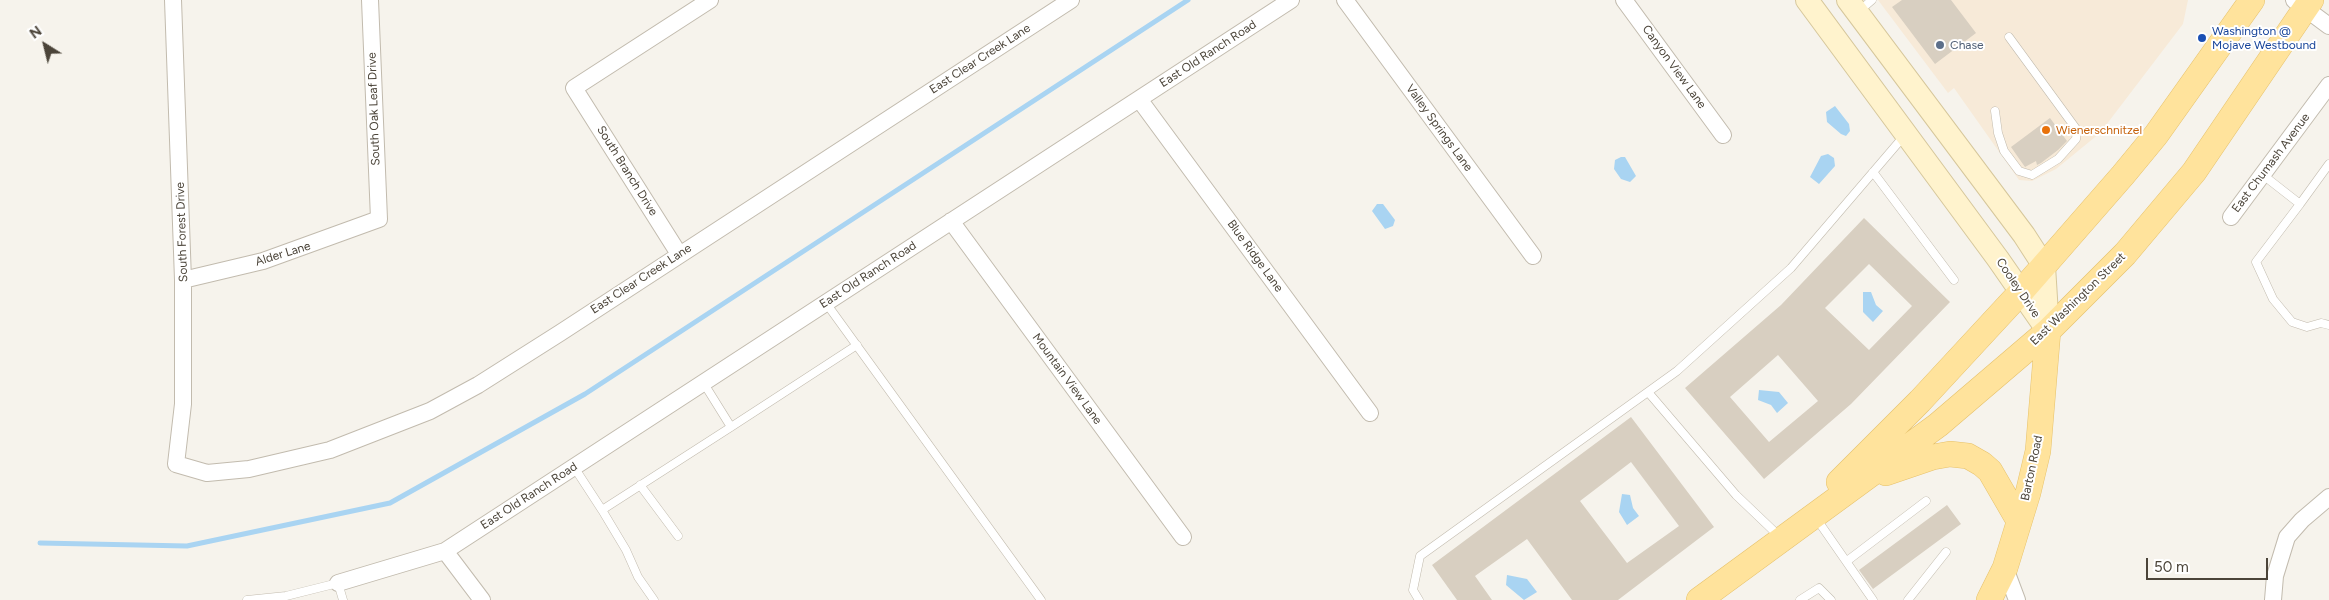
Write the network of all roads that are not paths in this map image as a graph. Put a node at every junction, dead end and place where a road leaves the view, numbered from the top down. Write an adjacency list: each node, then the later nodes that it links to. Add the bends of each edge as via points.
1 (173, 0): 30 (street, South Forest Drive)
2 (370, 0): 25 (street, South Oak Leaf Drive)
3 (710, 0): 27 (street, South Branch Drive, via 574,88)
4 (1072, 0): 27 (street, East Clear Creek Lane)
5 (1292, 0): 16 (street, East Old Ranch Road)
6 (1345, 0): 28 (street, Valley Springs Lane)
7 (1624, 0): 19 (street, Canyon View Lane)
8 (1807, 0): 13 (street, Cooley Drive)
9 (2252, 0): 29 (main road, East Washington Street, via 2156,135)
10 (2303, 3): 12 (street); 35 (main road, East Washington Street, via 2194,172 2125,254)
11 (1859, 4): 13 (street); 29 (street, Cooley Drive)
12 (2329, 26)
13 (1831, 31): 18 (street, Cooley Drive)
14 (2009, 37): 17 (lane, via 2077,130 2076,139 2058,158 2032,175 2019,171 2004,151)
15 (2329, 85): 22 (street, East Chumash Avenue)
16 (1139, 99): 26 (street, East Old Ranch Road); 39 (street, Blue Ridge Lane)
17 (1995, 111)
18 (1906, 134): 21 (lane); 32 (street, Cooley Drive)
19 (1723, 135)
20 (2329, 164): 23 (lane)
21 (1873, 172): 31 (lane); 38 (lane, via 1790,268 1676,371)
22 (2263, 175): 23 (lane); 24 (street, East Chumash Avenue)
23 (2300, 204): 34 (lane, via 2256,262 2273,300 2292,322 2307,327 2321,323)
24 (2231, 217)
25 (379, 219): 30 (street, Alder Lane, via 263,261)
26 (951, 221): 33 (street, East Old Ranch Road); 51 (street, Mountain View Lane)
27 (679, 254): 41 (street, East Clear Creek Lane, via 544,343 430,412 330,450 250,468 207,473)
28 (1533, 256)
29 (2044, 266): 32 (main road, East Washington Street); 35 (street, Cooley Drive)
30 (184, 280): 41 (street, South Forest Drive, via 183,404)
31 (1954, 280)
32 (2020, 293): 35 (street, Cooley Drive); 52 (main road, East Washington Street, via 1920,401)
33 (826, 303): 36 (lane); 37 (street, East Old Ranch Road)
34 (2329, 325)
35 (2048, 331): 43 (main road, East Washington Street, via 1938,425); 49 (main road, Barton Road, via 2038,451)
36 (857, 345): 40 (lane); 63 (lane)
37 (703, 382): 40 (lane); 42 (street, East Old Ranch Road)
38 (1648, 392): 52 (lane, via 1736,495); 64 (lane, via 1420,556 1412,590)
39 (1370, 413)
40 (732, 426): 44 (lane)
41 (176, 464)
42 (574, 467): 47 (lane); 53 (street, East Old Ranch Road)
43 (1861, 482): 48 (main road, East Washington Street); 49 (main road, via 1933,457 1950,454 1968,456 1990,471)
44 (640, 486): 47 (lane); 50 (lane)
45 (2329, 497): 71 (street, via 2287,537 2275,576)
46 (1926, 501): 55 (lane)
47 (602, 510): 62 (lane)
48 (1815, 516): 52 (main road, East Washington Street); 55 (lane)
49 (2019, 521): 56 (main road, Barton Road)
50 (678, 536)
51 (1183, 537)
52 (1782, 539): 58 (main road, East Washington Street)
53 (446, 551): 57 (street, East Old Ranch Road); 61 (street)
54 (1946, 552): 68 (lane)
55 (1847, 561): 67 (lane)
56 (2005, 568): 69 (main road, Barton Road); 70 (street)
57 (338, 583): 59 (lane, via 286,596); 60 (lane)
58 (1709, 595)
59 (248, 600)
60 (343, 600)
61 (482, 600)
62 (654, 600)
63 (1041, 600)
64 (1419, 600)
65 (1800, 600): 66 (lane, via 1819,588)
66 (1831, 600)
67 (1873, 600)
68 (1908, 600)
69 (1989, 600)
70 (2017, 600)
71 (2273, 600)

